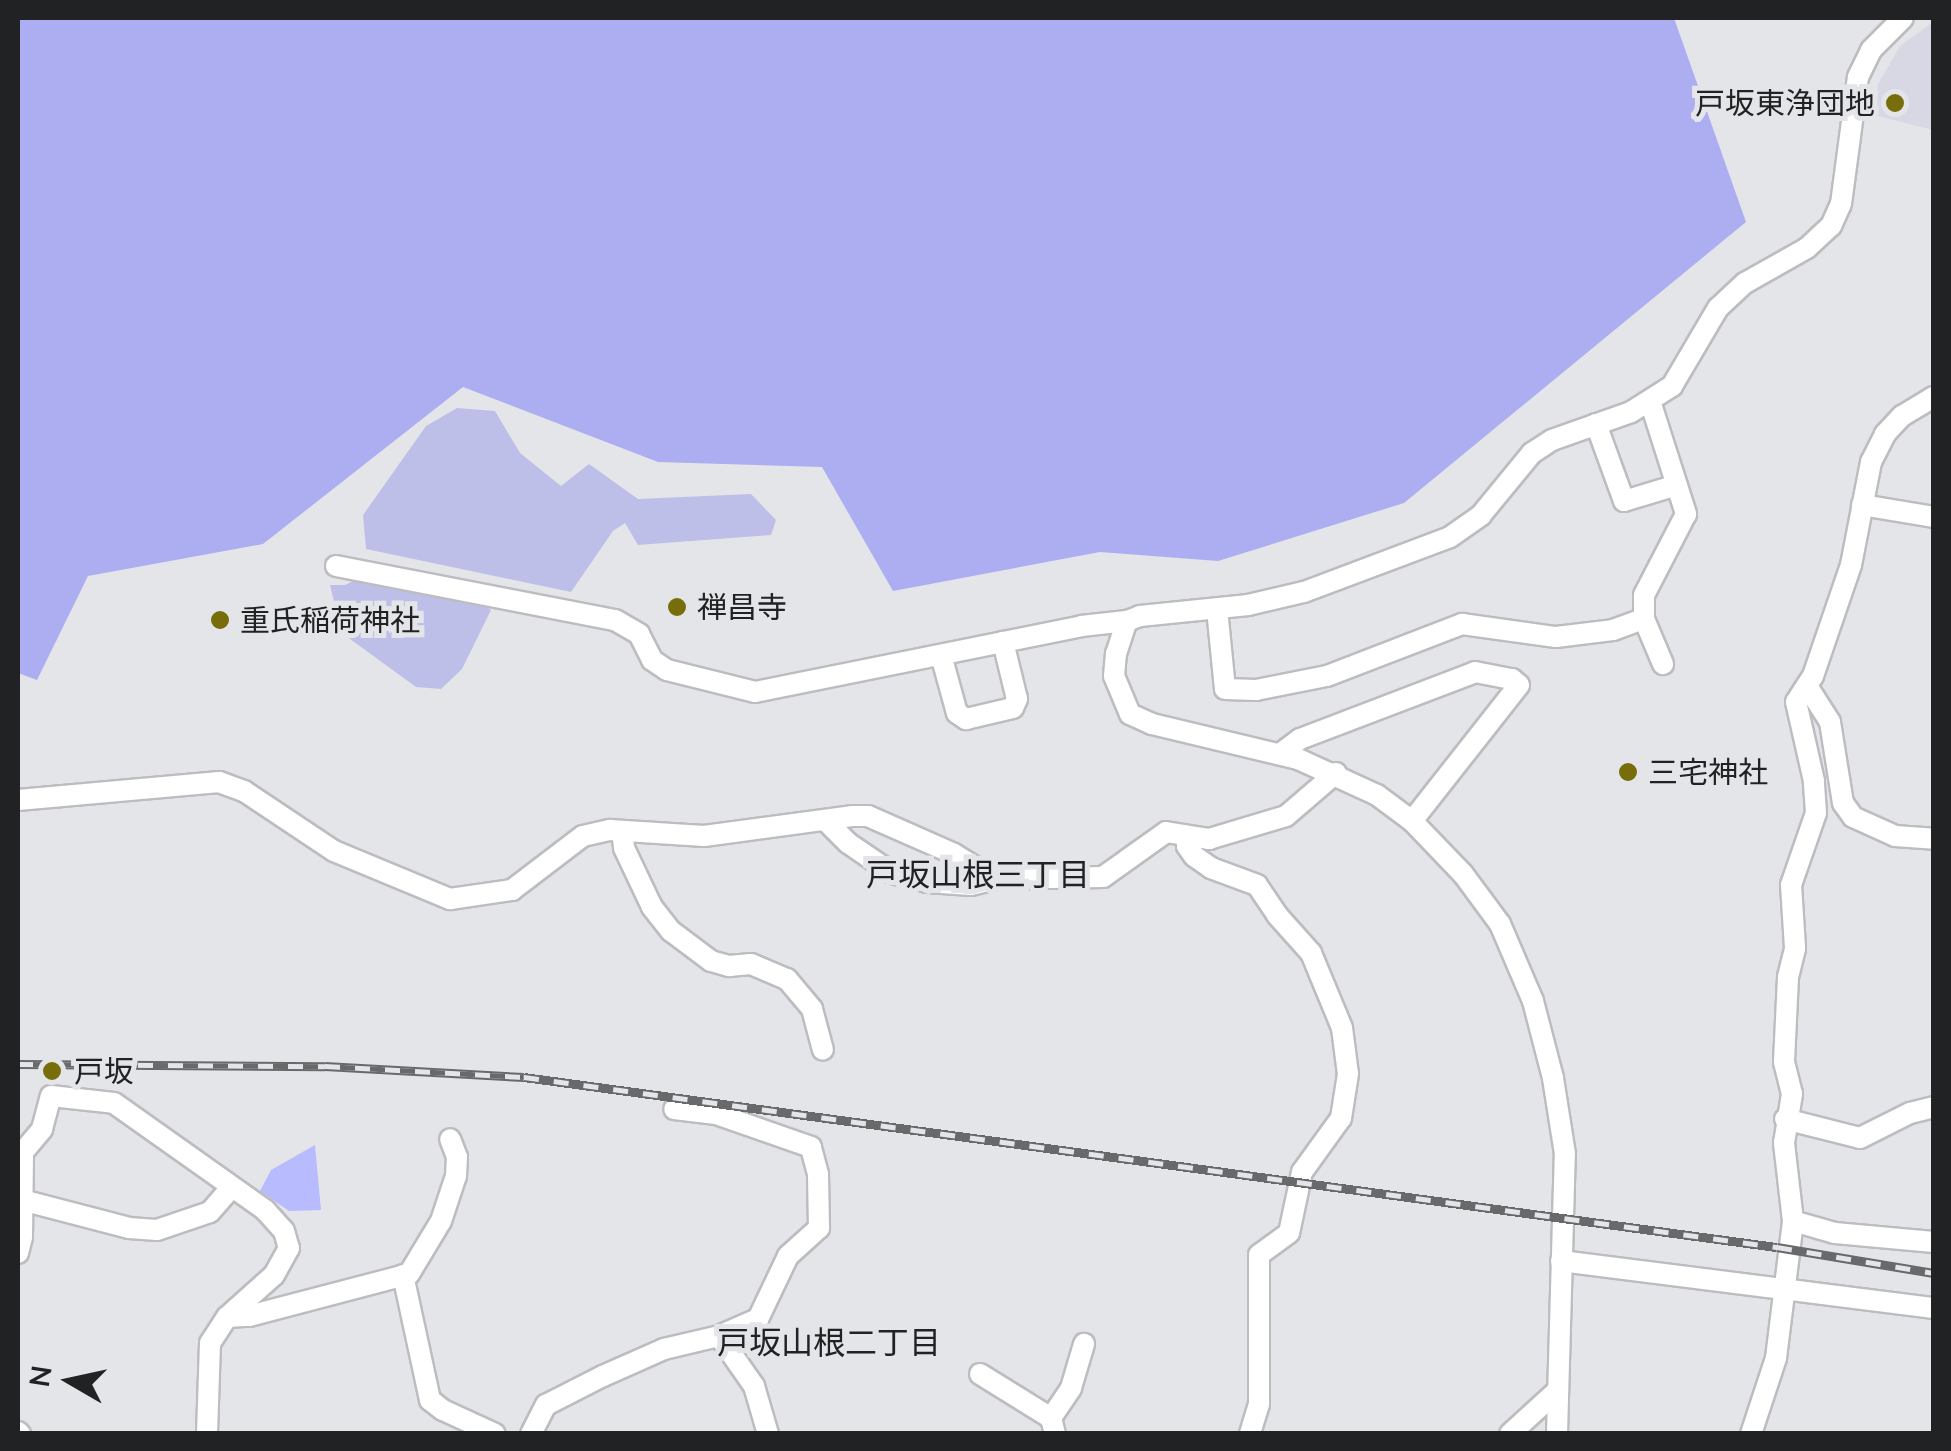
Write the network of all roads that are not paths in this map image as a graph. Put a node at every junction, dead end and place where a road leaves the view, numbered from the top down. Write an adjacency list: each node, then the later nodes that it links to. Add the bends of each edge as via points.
1 (1903, 18): 3 (street, via 1872,50 1858,77 1831,226 1807,248 1745,282 1718,308 1672,386)
2 (1934, 397): 6 (street, via 1885,434)
3 (1650, 401): 4 (street); 5 (street)
4 (1596, 424): 5 (street, via 1624,501); 9 (street, via 1532,453 1481,515 1450,536 1304,592)
5 (1678, 485): 10 (street, via 1686,514 1644,595)
6 (1862, 506): 7 (street); 15 (street, via 1851,565)
7 (1934, 517)
8 (336, 566): 13 (street, via 615,620 639,634 652,660 667,670 755,692)
9 (1217, 608): 10 (street, via 1225,689 1256,690 1327,676 1462,624 1556,636 1613,630); 11 (street)
10 (1644, 618): 14 (street)
11 (1126, 622): 12 (street); 16 (street, via 1114,676 1130,714)
12 (1003, 642): 13 (street); 13 (street, via 1017,699 1012,708 966,719 957,713)
13 (941, 654)
14 (1662, 664)
15 (1808, 686): 23 (street, via 1830,722 1843,803 1853,817); 28 (street, via 1795,708 1816,812 1791,885 1795,948 1784,1062 1792,1094)
16 (1280, 754): 17 (street); 20 (street, via 1300,739 1475,672 1512,679 1519,686)
17 (1336, 773): 20 (street); 22 (street, via 1286,816 1209,840)
18 (18, 800): 21 (street, via 219,782 334,851 450,899 512,890 583,836)
19 (826, 821): 21 (street, via 704,836); 24 (street, via 868,816); 24 (street, via 892,872 927,882)
20 (1412, 822): 35 (street, via 1500,924 1534,1001 1565,1154)
21 (622, 831): 25 (street, via 638,878 671,931 711,961 751,964 786,979 812,1009)
22 (1188, 836): 24 (street, via 1166,832 1102,877); 49 (street, via 1194,856 1257,885 1311,953 1342,1028 1348,1074 1342,1118 1302,1172 1289,1233 1259,1254 1258,1404)
23 (1932, 843)
24 (994, 879)
25 (823, 1050)
26 (1934, 1107): 28 (street, via 1860,1138)
27 (674, 1109): 40 (street, via 716,1114 800,1140 812,1147 818,1174 822,1214 815,1236 788,1256 758,1319)
28 (1786, 1119): 32 (street)
29 (450, 1139): 36 (street, via 456,1176 441,1221)
30 (232, 1187): 31 (street, via 210,1212 157,1230); 31 (street, via 114,1104 51,1096 42,1129 23,1152); 39 (street, via 284,1231 289,1248 274,1275)
31 (20, 1200): 34 (street)
32 (1793, 1221): 33 (street, via 1836,1233); 37 (street)
33 (1934, 1242)
34 (18, 1253)
35 (1561, 1260): 37 (street); 43 (street)
36 (403, 1275): 39 (street); 46 (street, via 430,1400)
37 (1785, 1290): 38 (street); 52 (street, via 1776,1358)
38 (1934, 1308)
39 (227, 1318): 45 (street, via 210,1343)
40 (718, 1336): 47 (street, via 664,1349 603,1376 546,1406); 48 (street, via 754,1386)
41 (1084, 1344): 44 (street)
42 (980, 1374): 44 (street)
43 (1556, 1392): 50 (street); 51 (street)
44 (1052, 1426)
45 (207, 1434)
46 (495, 1434)
47 (531, 1434)
48 (768, 1434)
49 (1250, 1434)
50 (1510, 1434)
51 (1557, 1434)
52 (1751, 1434)

